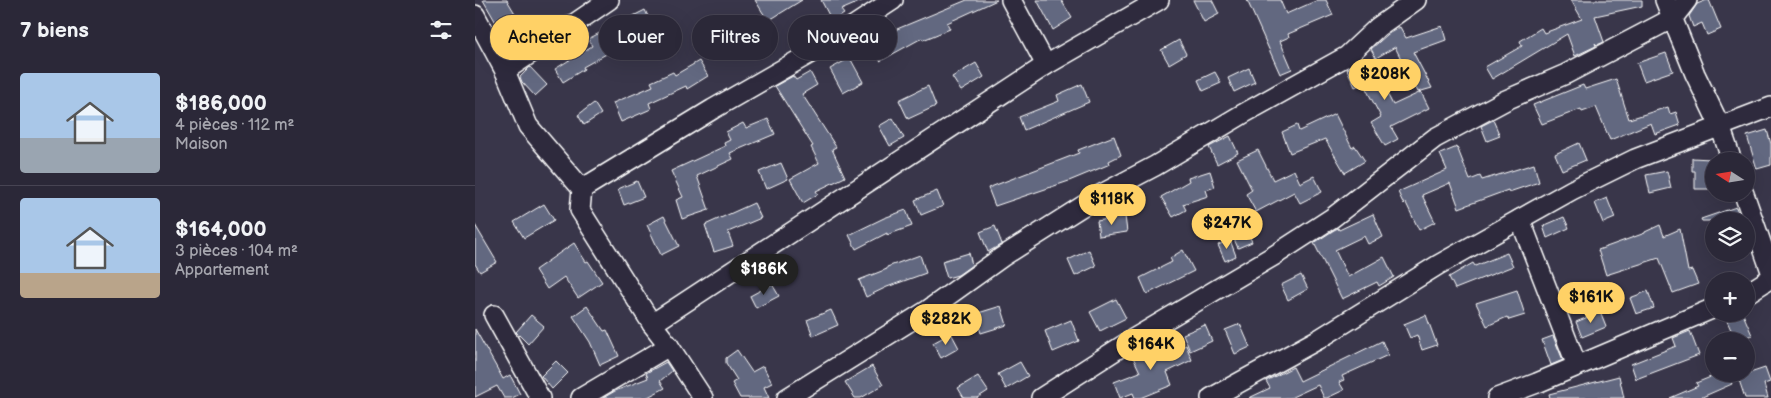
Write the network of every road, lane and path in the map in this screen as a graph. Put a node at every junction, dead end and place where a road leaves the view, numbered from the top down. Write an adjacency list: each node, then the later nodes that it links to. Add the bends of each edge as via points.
1 (609, 0): 11 (street)
2 (893, 0): 15 (street, via 823,46)
3 (1011, 0): 10 (street)
4 (1159, 0): 10 (street)
5 (1416, 0): 29 (street, via 1378,27 1347,56 1100,195 1002,257 928,310)
6 (1665, 0): 9 (street)
7 (1687, 0): 9 (street)
8 (475, 14): 11 (street)
9 (1673, 18): 13 (street); 30 (street, via 1435,138 1332,218)
10 (1046, 64): 23 (street)
11 (505, 71): 15 (street, via 528,126)
12 (1771, 107): 13 (street)
13 (1720, 126): 14 (street); 17 (street, via 1635,159)
14 (1729, 152)
15 (582, 189): 23 (street, via 580,210)
16 (1747, 202): 18 (street)
17 (1520, 219): 25 (street); 31 (street, via 1438,265 1319,339)
18 (1771, 271)
19 (1771, 278): 20 (street)
20 (1755, 288)
21 (1705, 312): 25 (street)
22 (494, 315): 26 (street)
23 (652, 324): 24 (street)
24 (669, 346): 27 (street); 28 (street)
25 (1577, 366): 32 (street)
26 (540, 398)
27 (581, 398)
28 (703, 398)
29 (787, 398)
30 (1041, 398)
31 (1211, 398)
32 (1497, 398)

